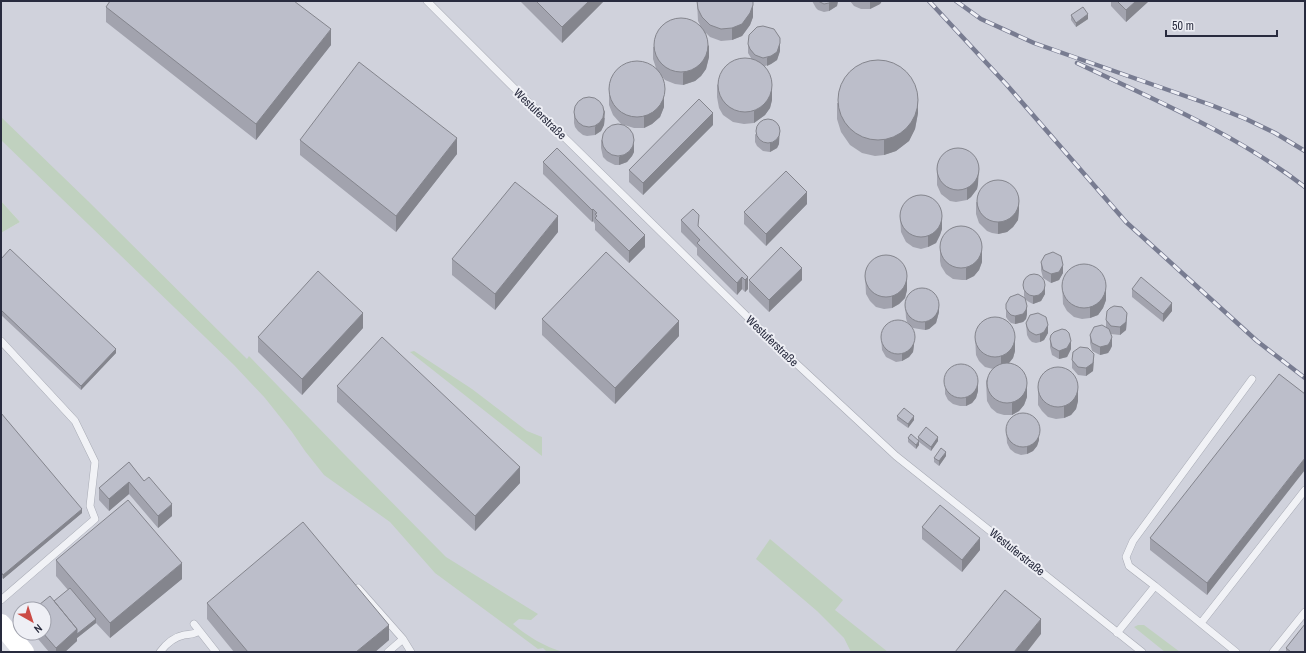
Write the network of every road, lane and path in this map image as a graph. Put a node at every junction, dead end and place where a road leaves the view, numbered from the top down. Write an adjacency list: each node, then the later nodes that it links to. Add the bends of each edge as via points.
1 (427, 1): 13 (lane, Westuferstraße, via 791,360 896,456)
2 (1, 341): 7 (lane, via 75,421 95,462 90,506 95,520)
3 (1252, 379): 5 (lane, via 1133,541 1126,557 1129,566)
4 (1305, 490): 9 (lane)
5 (1155, 586): 9 (lane); 13 (lane)
6 (358, 588): 14 (lane)
7 (1, 600)
8 (1305, 612): 22 (lane)
9 (1201, 623): 21 (lane)
10 (1, 624): 15 (street)
11 (194, 624): 12 (lane)
12 (199, 631): 16 (lane, via 179,636); 17 (lane)
13 (1117, 632): 20 (lane, Westuferstraße)
14 (403, 639): 18 (lane); 19 (lane)
15 (24, 652)
16 (160, 652)
17 (216, 652)
18 (388, 652)
19 (411, 652)
20 (1142, 652)
21 (1236, 652)
22 (1273, 652)

